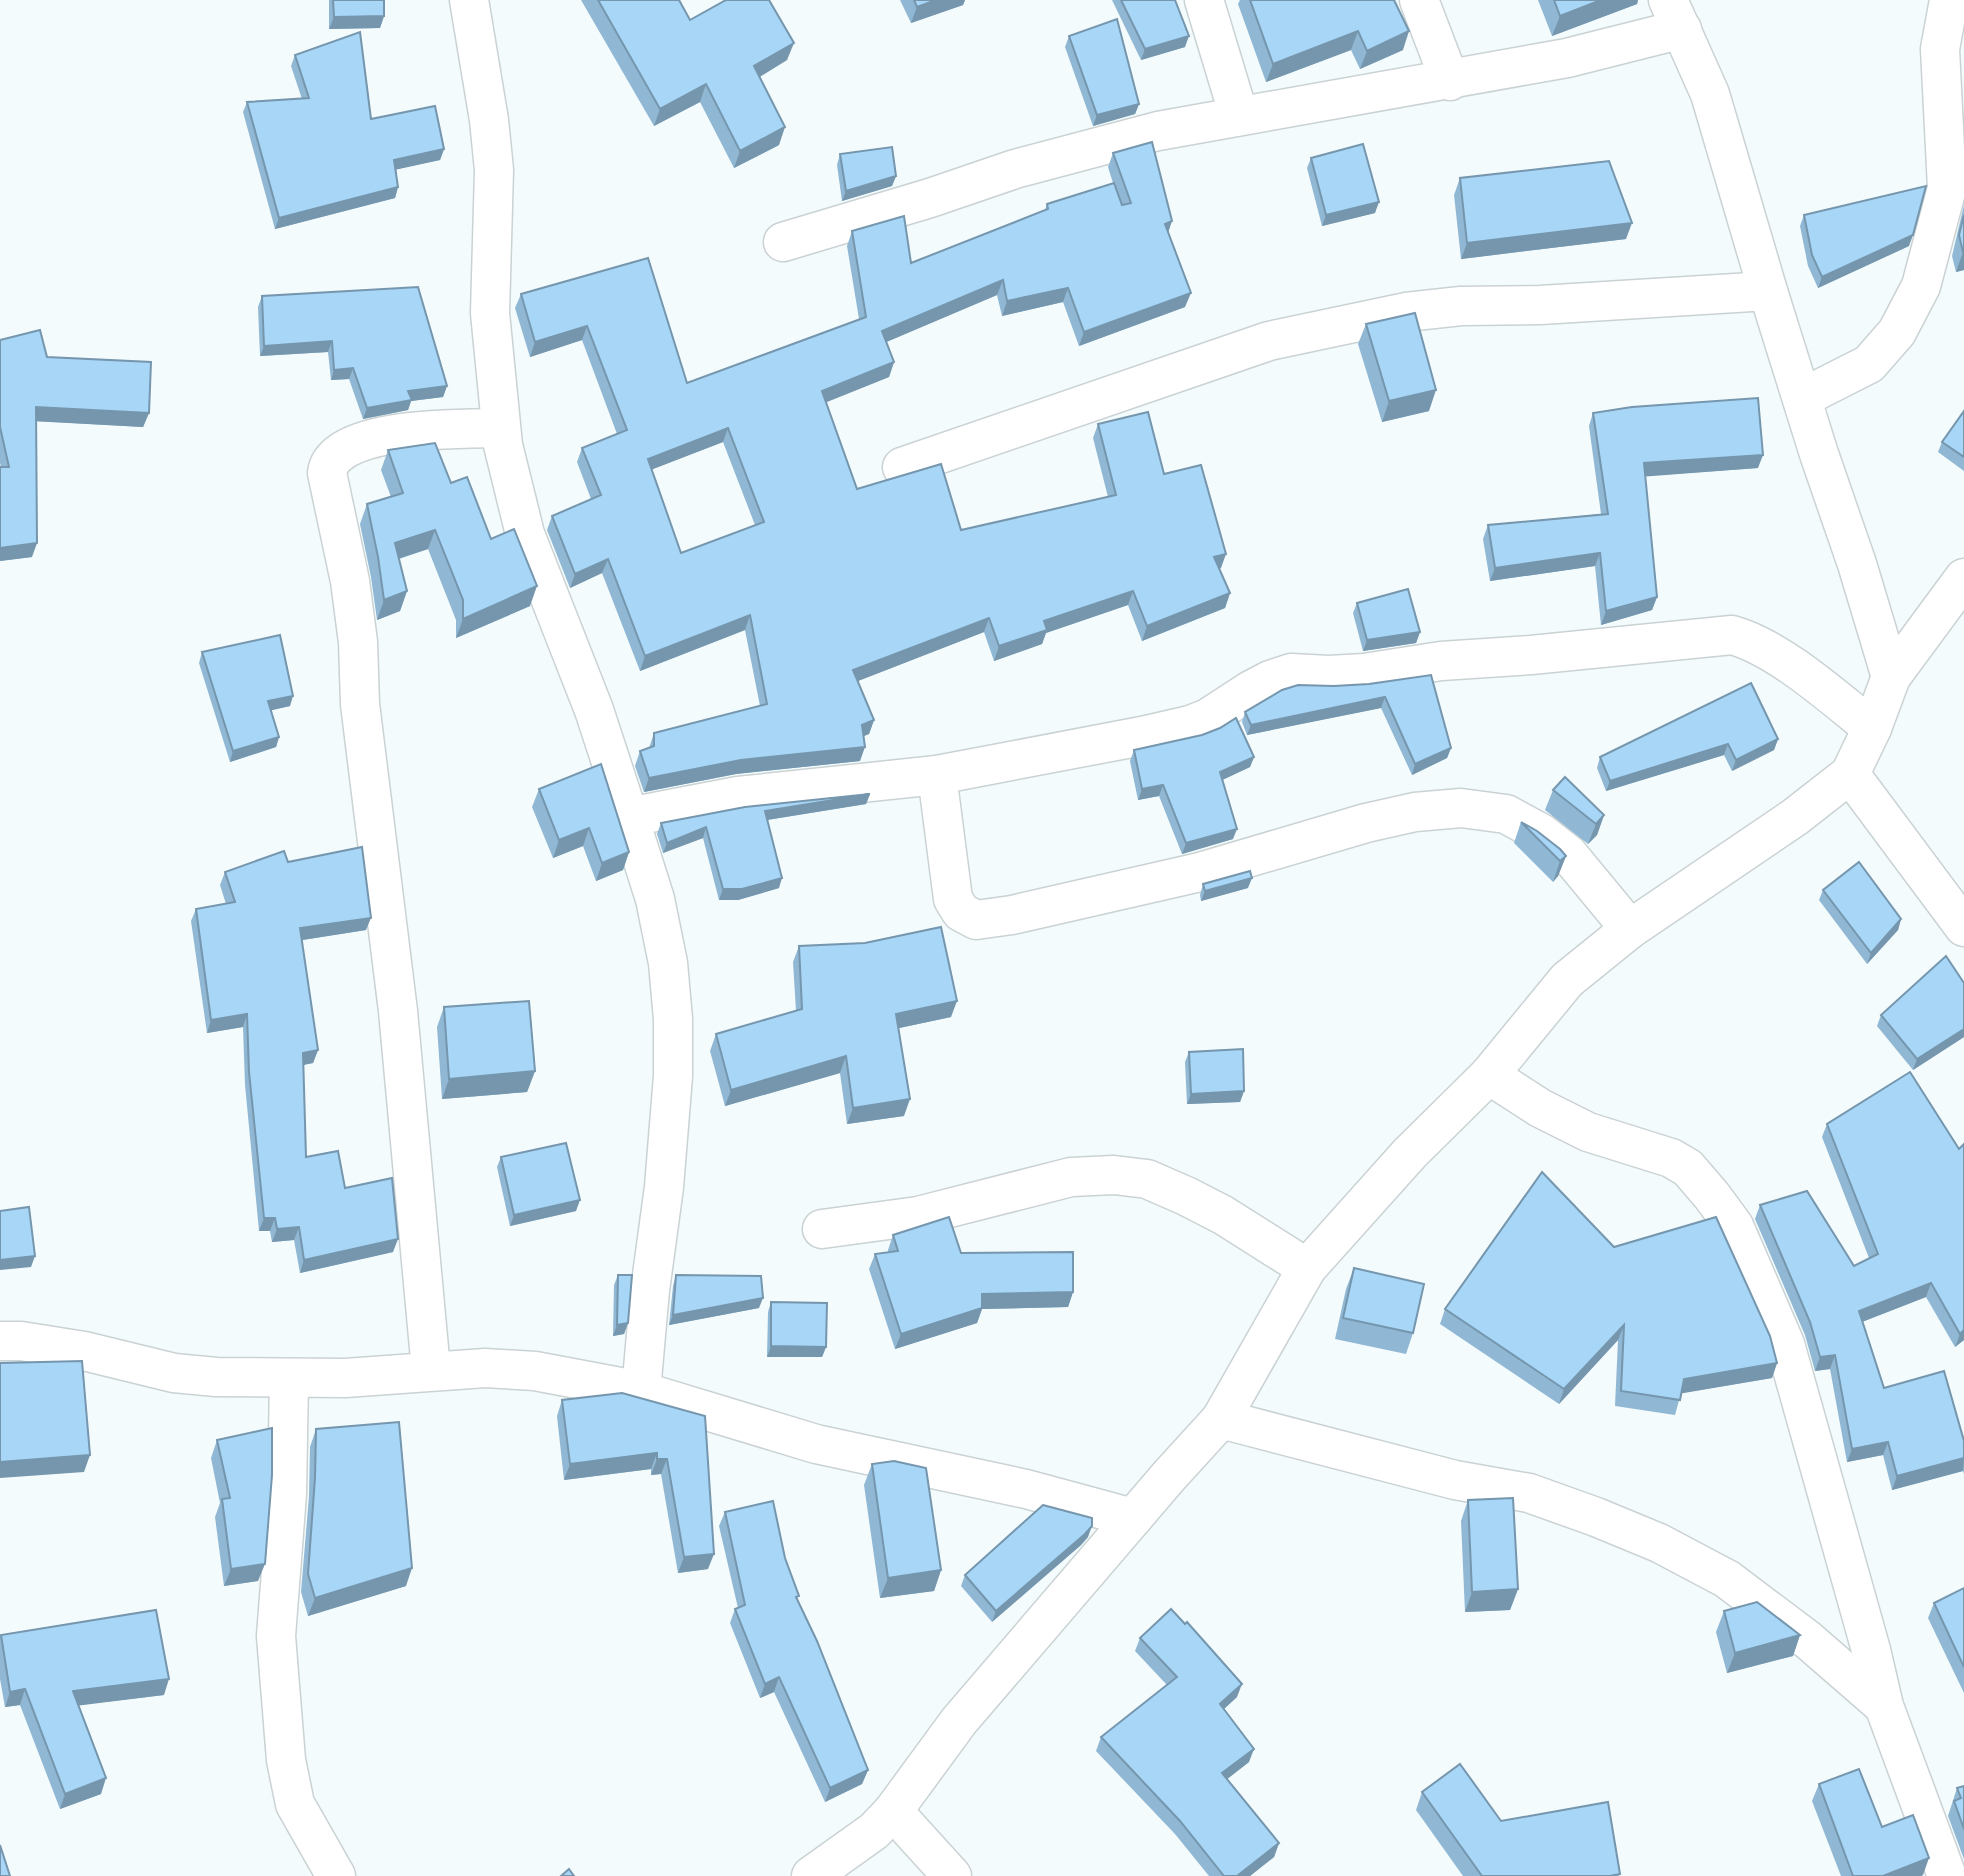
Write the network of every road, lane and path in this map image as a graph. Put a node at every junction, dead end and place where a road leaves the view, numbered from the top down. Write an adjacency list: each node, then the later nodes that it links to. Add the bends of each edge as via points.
1 (469, 0): 11 (street, via 494,170 490,313)
2 (1204, 0): 7 (street)
3 (1419, 0): 6 (street)
4 (1949, 0): 10 (street, via 1940,49 1947,188 1921,286 1897,332 1869,364)
5 (1675, 15): 6 (street, via 1567,58); 9 (street, via 1710,94)
6 (1450, 80): 7 (street)
7 (1239, 116): 8 (street, via 1158,131 1015,169)
8 (783, 242)
9 (1768, 291): 10 (street); 12 (street, via 1406,312 1269,341)
10 (1802, 398): 14 (street)
11 (500, 428): 18 (street, via 525,534 594,710); 25 (street, via 375,438 342,451 327,473 358,642 360,704 398,1011)
12 (902, 467)
13 (1964, 578): 14 (street)
14 (1891, 677): 15 (street)
15 (1872, 727): 16 (street); 17 (street, via 1752,640 1732,635 1441,661 1364,673 1291,673 1190,725)
16 (1850, 774): 19 (street); 20 (street)
17 (937, 775): 18 (street, via 738,796); 20 (street, via 953,900 961,912 976,920 1200,872 1366,823 1461,808 1506,814 1541,833 1569,854)
18 (629, 817): 27 (street, via 655,899 674,1019 664,1187)
19 (1964, 927)
20 (1630, 929): 21 (street, via 1567,980)
21 (1489, 1075): 23 (street, via 1410,1153); 30 (street, via 1588,1132 1671,1157 1688,1168 1734,1226 1785,1344)
22 (821, 1228): 23 (street, via 918,1216 1071,1177 1114,1175 1147,1179 1186,1196)
23 (1307, 1268): 28 (street)
24 (0, 1341): 26 (street, via 84,1351 174,1373)
25 (431, 1370): 26 (street); 27 (street, via 536,1371)
26 (289, 1379): 32 (street, via 288,1494 276,1636 286,1760 295,1804)
27 (641, 1391): 29 (street, via 817,1444 1026,1489)
28 (1222, 1419): 29 (street); 30 (street, via 1455,1480 1529,1493 1659,1543 1727,1579)
29 (1133, 1518): 31 (street, via 959,1721)
30 (1884, 1706): 35 (street)
31 (893, 1811): 33 (street, via 874,1831); 34 (street)
32 (337, 1876)
33 (811, 1876)
34 (952, 1876)
35 (1947, 1876)

